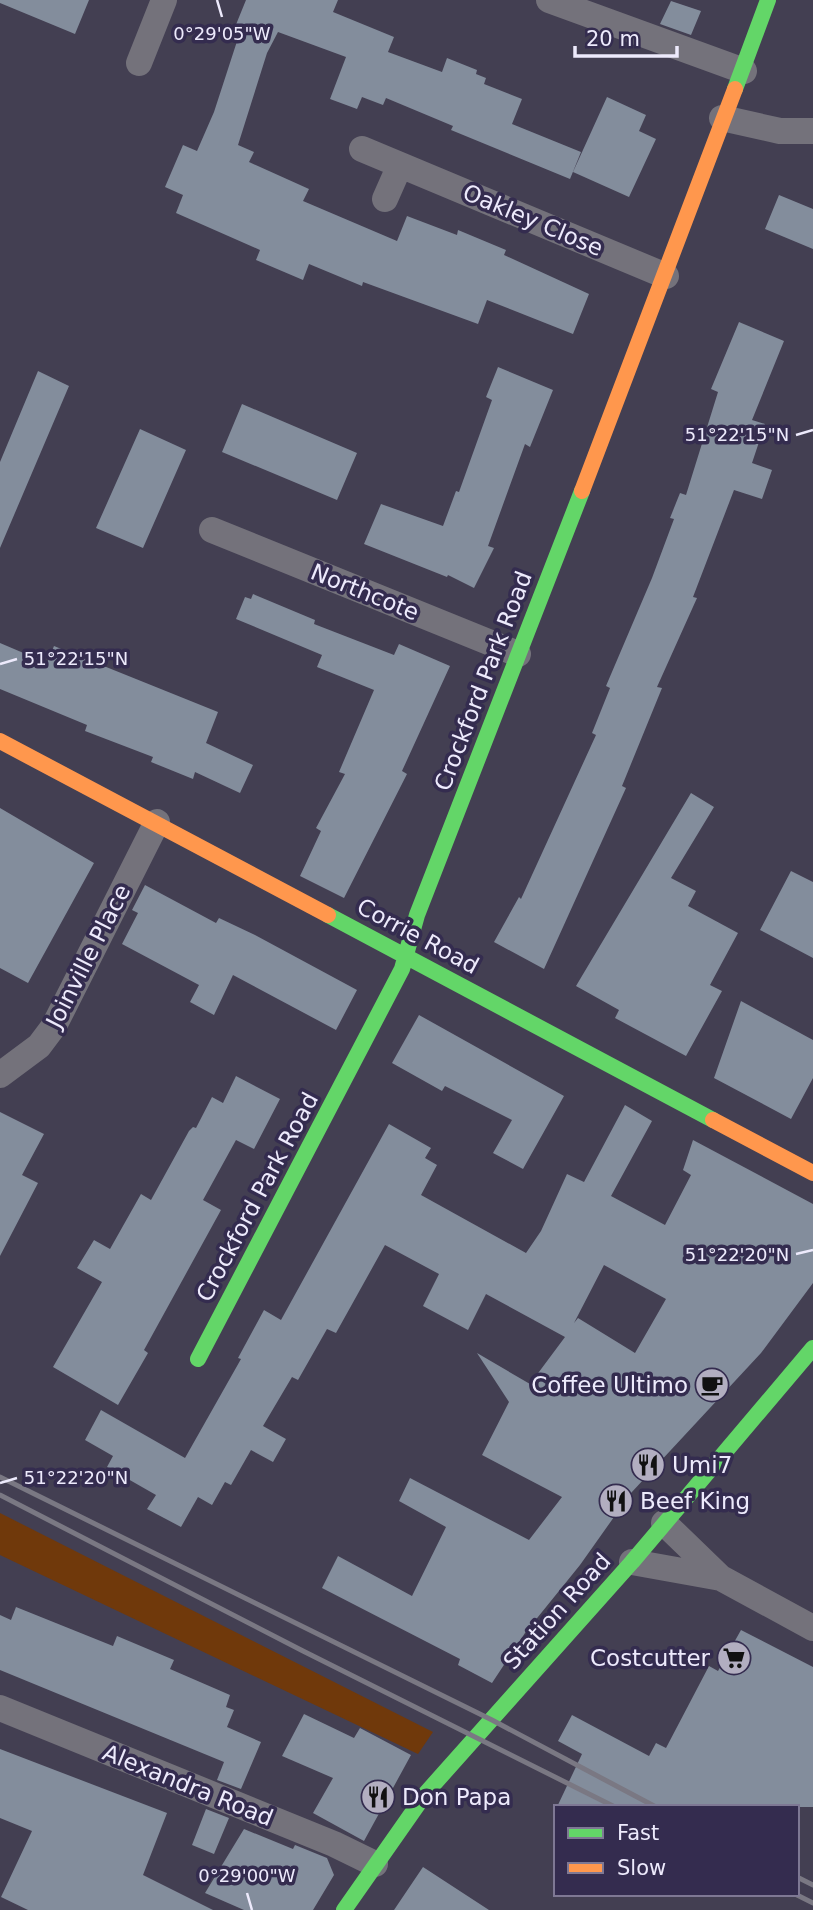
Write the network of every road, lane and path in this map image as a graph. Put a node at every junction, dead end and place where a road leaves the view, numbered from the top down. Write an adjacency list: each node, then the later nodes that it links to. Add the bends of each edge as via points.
1 (164, 0): 4 (street)
2 (549, 0): 5 (street)
3 (768, 0): 5 (street, Crockford Park Road)
4 (139, 63)
5 (744, 71): 6 (street, Crockford Park Road)
6 (722, 118): 7 (street, via 780,131); 11 (street, Crockford Park Road)
7 (813, 131)
8 (362, 149): 9 (street, Oakley Close)
9 (400, 165): 10 (street); 11 (street, Oakley Close)
10 (385, 199)
11 (666, 276): 13 (street, Crockford Park Road)
12 (212, 530): 13 (street, Northcote)
13 (518, 653): 16 (street, Crockford Park Road)
14 (0, 741): 15 (street, Corrie Road)
15 (157, 822): 16 (street, Corrie Road); 17 (street, Joinville Place, via 54,1026 39,1046)
16 (405, 956): 18 (street, Corrie Road); 20 (street, Crockford Park Road)
17 (0, 1075)
18 (813, 1173)
19 (813, 1348): 21 (street, Station Road)
20 (198, 1359)
21 (664, 1523): 22 (street, Station Road); 23 (street)
22 (632, 1562): 23 (street); 26 (street, Station Road, via 426,1793)
23 (721, 1578): 24 (street)
24 (813, 1628)
25 (0, 1708): 26 (street, Alexandra Road)
26 (375, 1864): 27 (street, Station Road)
27 (344, 1910)

